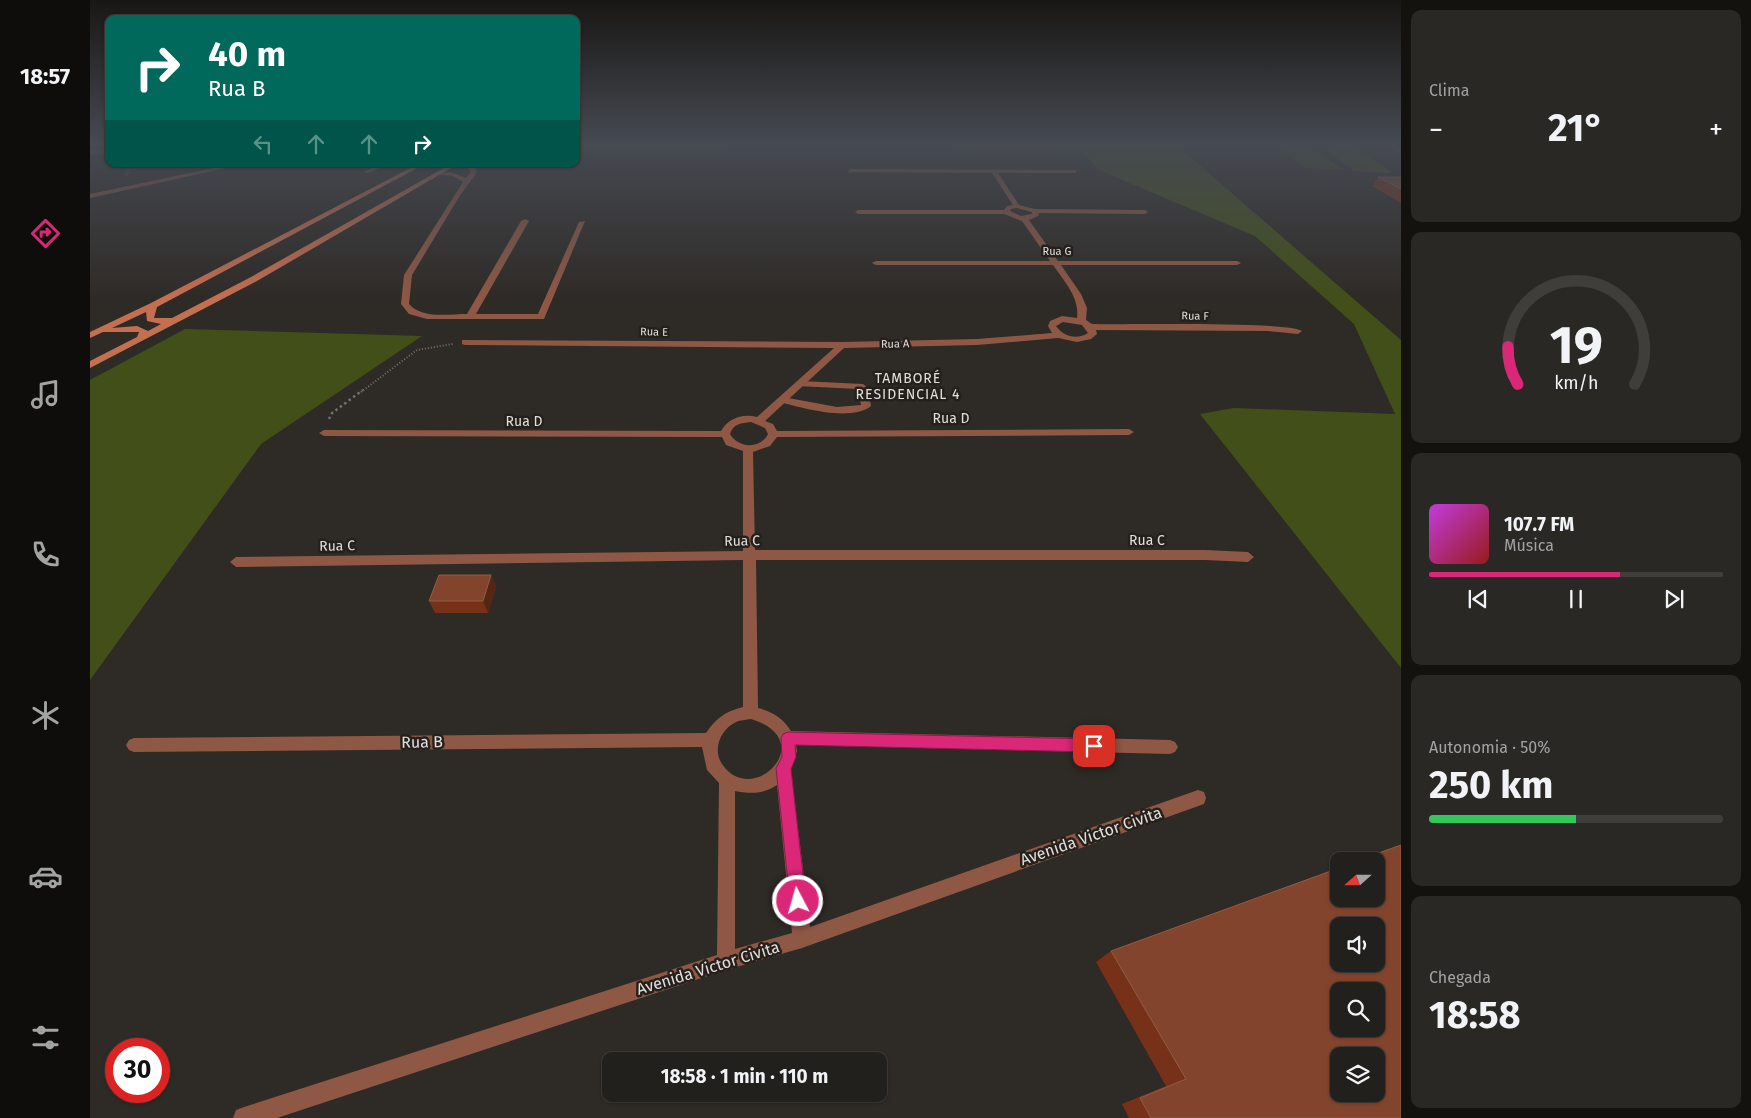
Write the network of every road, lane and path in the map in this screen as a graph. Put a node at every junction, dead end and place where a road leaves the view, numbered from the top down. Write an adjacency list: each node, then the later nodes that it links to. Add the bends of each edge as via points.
1 (363, 195): 16 (main road)
2 (400, 195): 18 (main road)
3 (459, 195): 17 (street, via 408,275 405,304 412,312 427,316)
4 (1010, 195): 5 (street)
5 (1017, 206): 6 (street); 8 (street, via 1007,208)
6 (1035, 211): 9 (street); 10 (street, via 1034,216)
7 (858, 212): 8 (street)
8 (1006, 212): 10 (street, via 1010,216)
9 (1145, 212)
10 (1024, 218): 13 (street)
11 (525, 221): 17 (street)
12 (583, 222): 17 (street, via 541,317)
13 (1056, 262): 14 (street, Rua G); 15 (street, Rua G); 19 (street, via 1083,308)
14 (876, 263)
15 (1237, 263)
16 (154, 305): 18 (main road, via 150,319 156,322); 22 (main road)
17 (470, 316)
18 (182, 318): 24 (main road)
19 (1081, 322): 20 (street); 23 (street, via 1068,319 1053,323 1052,329)
20 (1091, 327): 21 (street, Rua F); 23 (street, Rua A, via 1093,334 1086,338)
21 (1298, 331)
22 (91, 334): 24 (main road, via 137,329 144,331)
23 (1060, 335): 26 (street, Rua A, via 977,342)
24 (141, 339): 27 (main road)
25 (466, 342): 26 (street, Rua E); 32 (path, via 417,350 332,413)
26 (842, 345): 28 (street)
27 (90, 365)
28 (800, 384): 29 (street); 29 (lane, via 860,386 864,388 866,406 855,410 832,409)
29 (783, 400): 30 (street)
30 (759, 420): 33 (street, via 745,419 733,423); 34 (street)
31 (1129, 432): 34 (street, Rua D)
32 (324, 433): 33 (street, Rua D)
33 (725, 434): 35 (street, via 735,446)
34 (773, 434): 35 (street, via 766,444)
35 (748, 449): 36 (street)
36 (751, 555): 37 (street, Rua C); 38 (street, Rua C); 39 (street)
37 (1248, 557)
38 (236, 562)
39 (751, 712): 40 (street, via 777,723); 41 (street, via 730,717 721,723)
40 (788, 738): 43 (street); 44 (street, via 789,757)
41 (710, 740): 42 (street, Rua B); 45 (street, via 711,762)
42 (134, 745)
43 (1170, 747)
44 (783, 768): 45 (street, via 771,781 760,785 749,786); 47 (street)
45 (727, 780): 48 (street)
46 (1198, 798): 47 (street, Avenida Victor Civita)
47 (802, 939): 48 (street, Avenida Victor Civita)
48 (726, 961): 49 (street, Avenida Victor Civita)
49 (244, 1118)

